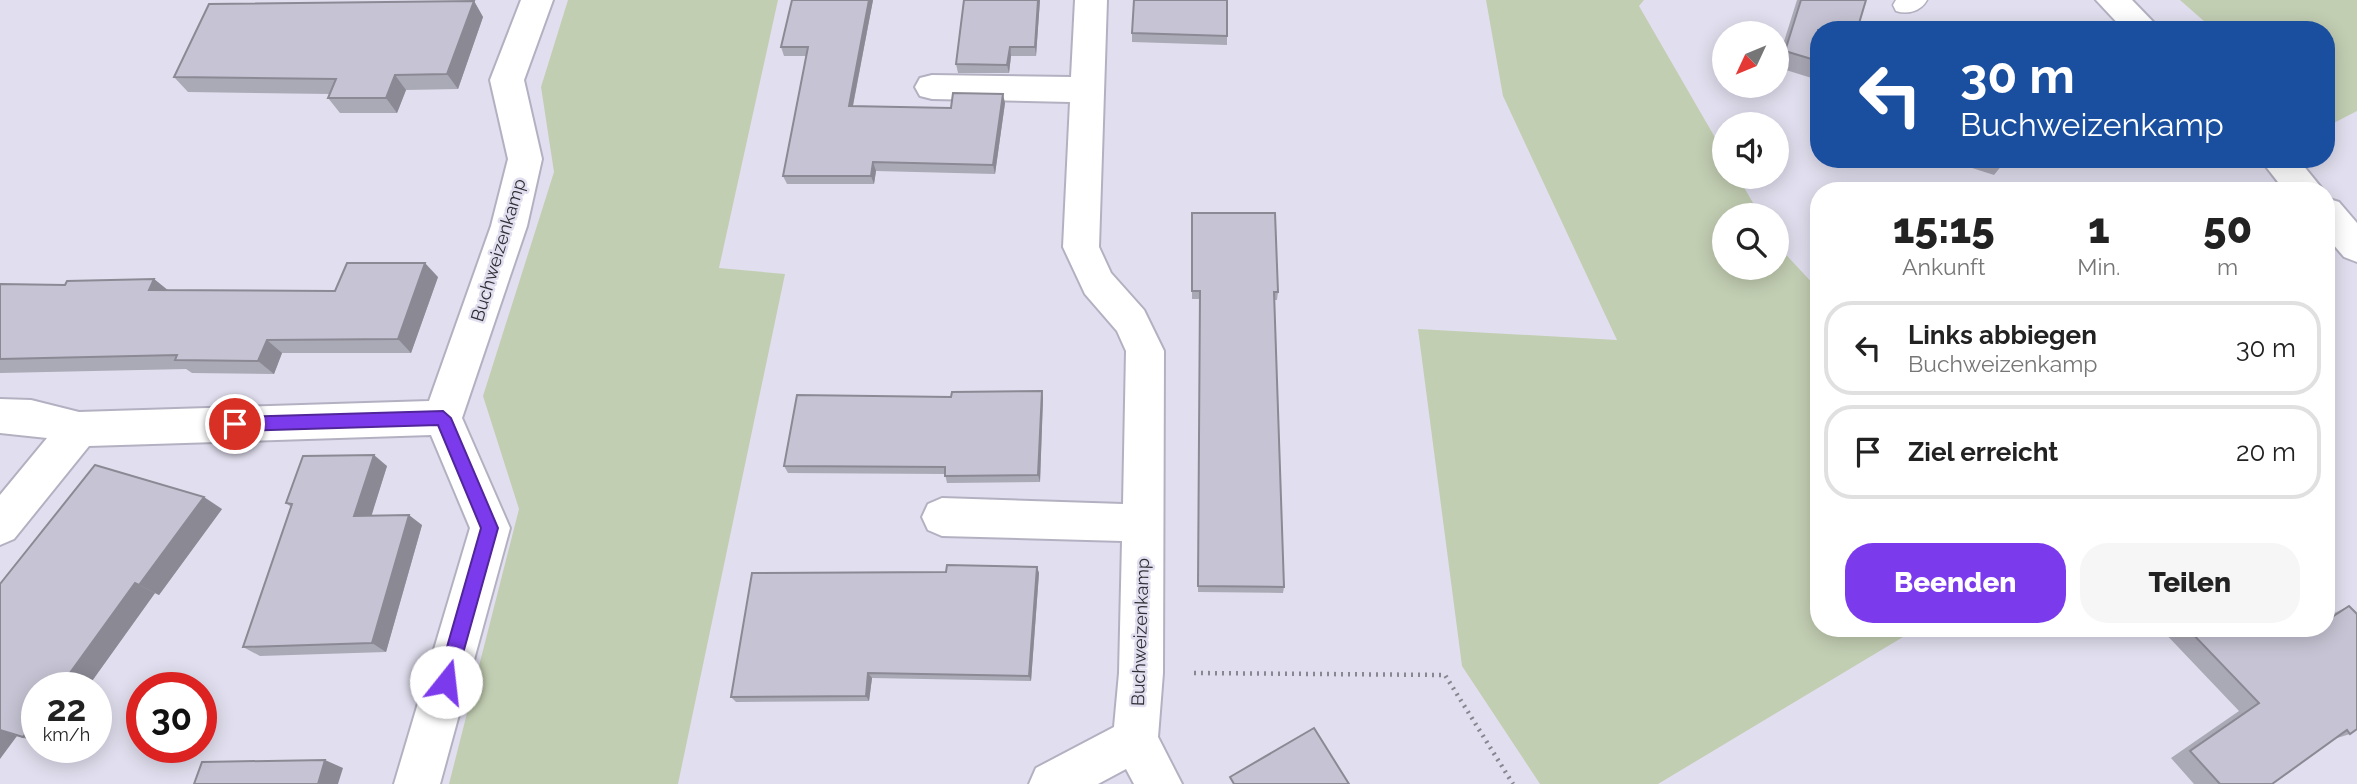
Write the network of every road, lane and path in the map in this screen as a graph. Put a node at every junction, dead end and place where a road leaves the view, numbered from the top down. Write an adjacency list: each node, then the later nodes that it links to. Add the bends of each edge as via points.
1 (537, 0): 12 (street, Buchweizenkamp, via 507,80 525,159 509,226)
2 (1091, 0): 6 (street, Buchweizenkamp)
3 (2112, 0): 4 (street)
4 (2136, 21)
5 (932, 87): 6 (street)
6 (1087, 90): 15 (street, Buchweizenkamp, via 1081,247 1098,283 1131,321 1145,351)
7 (2285, 168): 8 (street)
8 (2298, 182)
9 (2335, 222): 10 (street)
10 (2357, 247)
11 (0, 416): 13 (street, via 31,417)
12 (443, 418): 13 (street); 19 (street, via 490,528)
13 (79, 429): 16 (street)
14 (942, 517): 15 (street)
15 (1143, 523): 17 (street, Buchweizenkamp)
16 (0, 526)
17 (1141, 673): 18 (street, Buchweizenkamp); 22 (path, via 1445,675)
18 (1135, 740): 20 (street); 21 (street)
19 (417, 784)
20 (1052, 784)
21 (1159, 784)
22 (1513, 784)

